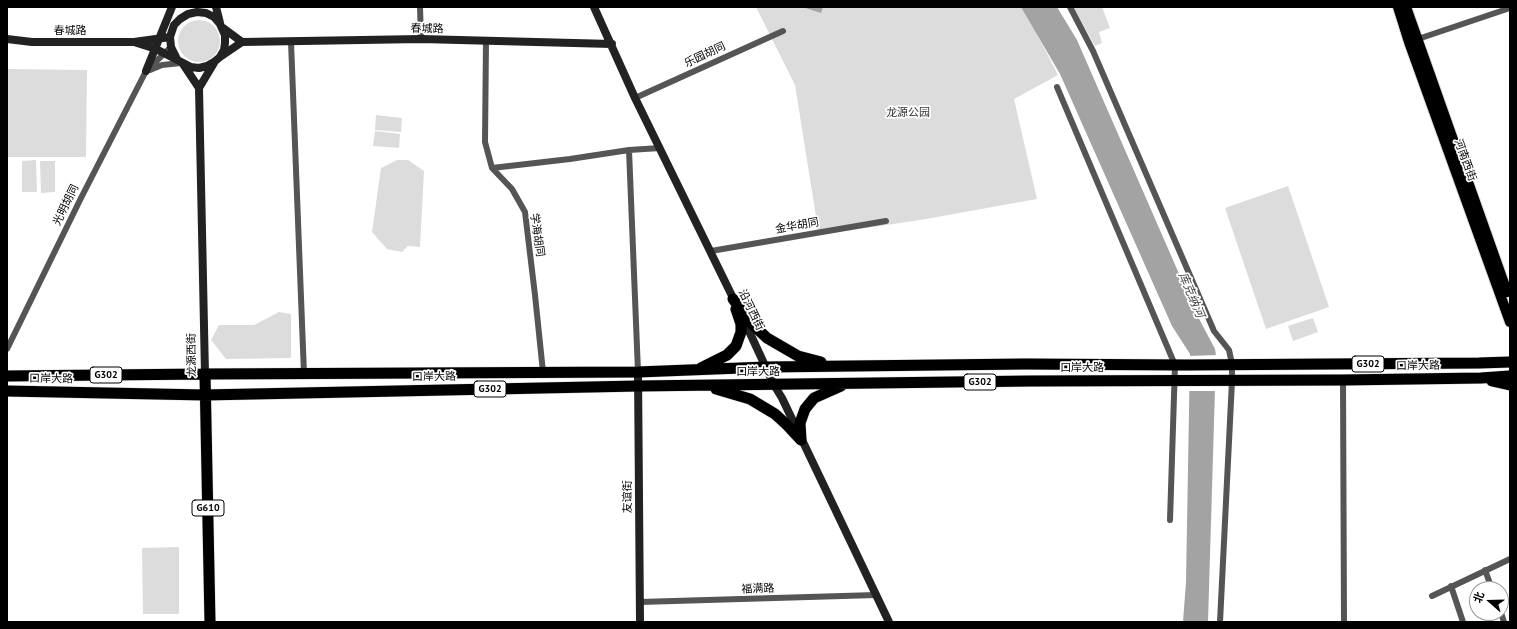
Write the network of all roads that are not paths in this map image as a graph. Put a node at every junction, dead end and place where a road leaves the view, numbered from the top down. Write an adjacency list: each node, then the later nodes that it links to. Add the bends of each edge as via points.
1 (172, 7): 14 (street)
2 (176, 7): 11 (street)
3 (216, 7): 10 (street)
4 (420, 7): 16 (street)
5 (594, 7): 22 (street, 沿河西街)
6 (1070, 7): 41 (street, via 1093,51 1214,331 1229,350)
7 (1398, 7): 18 (main road, 河南西街)
8 (1406, 7): 18 (main road, 河南西街)
9 (1510, 8): 18 (street)
10 (221, 25): 11 (street, via 214,17 197,12 188,14); 20 (street); 25 (street, via 225,42)
11 (174, 26): 13 (street)
12 (783, 31): 30 (street, 乐园胡同)
13 (170, 37): 14 (street); 24 (street)
14 (160, 38): 19 (street); 23 (street)
15 (7, 39): 19 (street, 春城路, via 32,42)
16 (421, 39): 17 (street, 春城路); 21 (street, 春城路)
17 (486, 40): 22 (street, 春城路); 33 (street, 学海胡同, via 485,142)
18 (1413, 40): 37 (main road, 河南西街); 38 (main road, 河南西街)
19 (134, 42): 23 (street)
20 (242, 42): 21 (street, 春城路); 25 (street)
21 (291, 42): 49 (street)
22 (612, 44): 30 (street, 沿河西街)
23 (156, 49): 24 (street); 27 (street)
24 (168, 50): 26 (street); 27 (street, 光明胡同)
25 (217, 60): 26 (street, via 199,68); 29 (street)
26 (180, 62): 27 (street, via 162,65); 29 (street)
27 (146, 72): 39 (street, 光明胡同)
28 (1058, 87): 42 (street)
29 (199, 88): 48 (street, 龙源西街)
30 (635, 98): 31 (street, 沿河西街)
31 (660, 148): 32 (street); 35 (street, 沿河西街)
32 (629, 150): 33 (street); 47 (street)
33 (492, 168): 46 (street, 学海胡同, via 512,189 525,212)
34 (886, 222): 35 (street, 金华胡同)
35 (711, 251): 36 (street, 沿河西街)
36 (733, 299): 43 (highway, via 751,324 767,338 798,356); 44 (street, 沿河西街); 45 (highway, via 741,324 736,346 727,355)
37 (1510, 302)
38 (1510, 322)
39 (7, 349)
40 (1510, 362): 41 (highway, 口岸大路 / G302)
41 (1229, 364): 42 (highway, 口岸大路 / G302); 55 (street)
42 (1180, 365): 43 (highway, 口岸大路 / G302); 54 (street)
43 (845, 366): 44 (highway, 口岸大路 / G302)
44 (766, 367): 45 (highway, 口岸大路 / G302); 58 (street, 沿河西街)
45 (696, 371): 47 (highway, 口岸大路 / G302)
46 (543, 372): 47 (highway, 口岸大路 / G302); 49 (highway, 口岸大路 / G302)
47 (638, 372): 60 (street, 友谊街)
48 (205, 374): 49 (highway, 口岸大路 / G302); 50 (highway, 口岸大路 / G302); 62 (highway, 龙源西街 / G610)
49 (304, 374)
50 (7, 376)
51 (1510, 376): 52 (highway, 口岸大路 / G302)
52 (1481, 378): 53 (highway, 口岸大路 / G302); 59 (highway)
53 (1343, 380): 55 (highway, 口岸大路 / G302); 76 (street)
54 (1180, 381): 55 (highway, 口岸大路 / G302); 56 (highway, 口岸大路 / G302); 64 (street)
55 (1229, 381): 75 (street)
56 (847, 384): 58 (highway, 口岸大路 / G302); 63 (highway, via 810,402 800,423)
57 (700, 385): 58 (highway, 口岸大路 / G302); 60 (highway, 口岸大路 / G302); 63 (highway, via 750,399 775,414)
58 (774, 385): 63 (street, 沿河西街)
59 (1510, 385)
60 (638, 386): 62 (highway, 口岸大路 / G302); 71 (street, 友谊街)
61 (7, 391): 62 (highway, 口岸大路 / G302)
62 (205, 395): 72 (highway, 龙源西街 / G610)
63 (801, 440): 69 (street, 沿河西街)
64 (1170, 520)
65 (1510, 559): 66 (street)
66 (1485, 570): 67 (street); 68 (street)
67 (1489, 581)
68 (1451, 586): 70 (street); 77 (street)
69 (876, 595): 71 (street, 福满路); 74 (street, 沿河西街)
70 (1432, 596)
71 (640, 602): 73 (street, 友谊街)
72 (210, 622)
73 (640, 622)
74 (889, 622)
75 (1220, 622)
76 (1344, 622)
77 (1463, 622)

